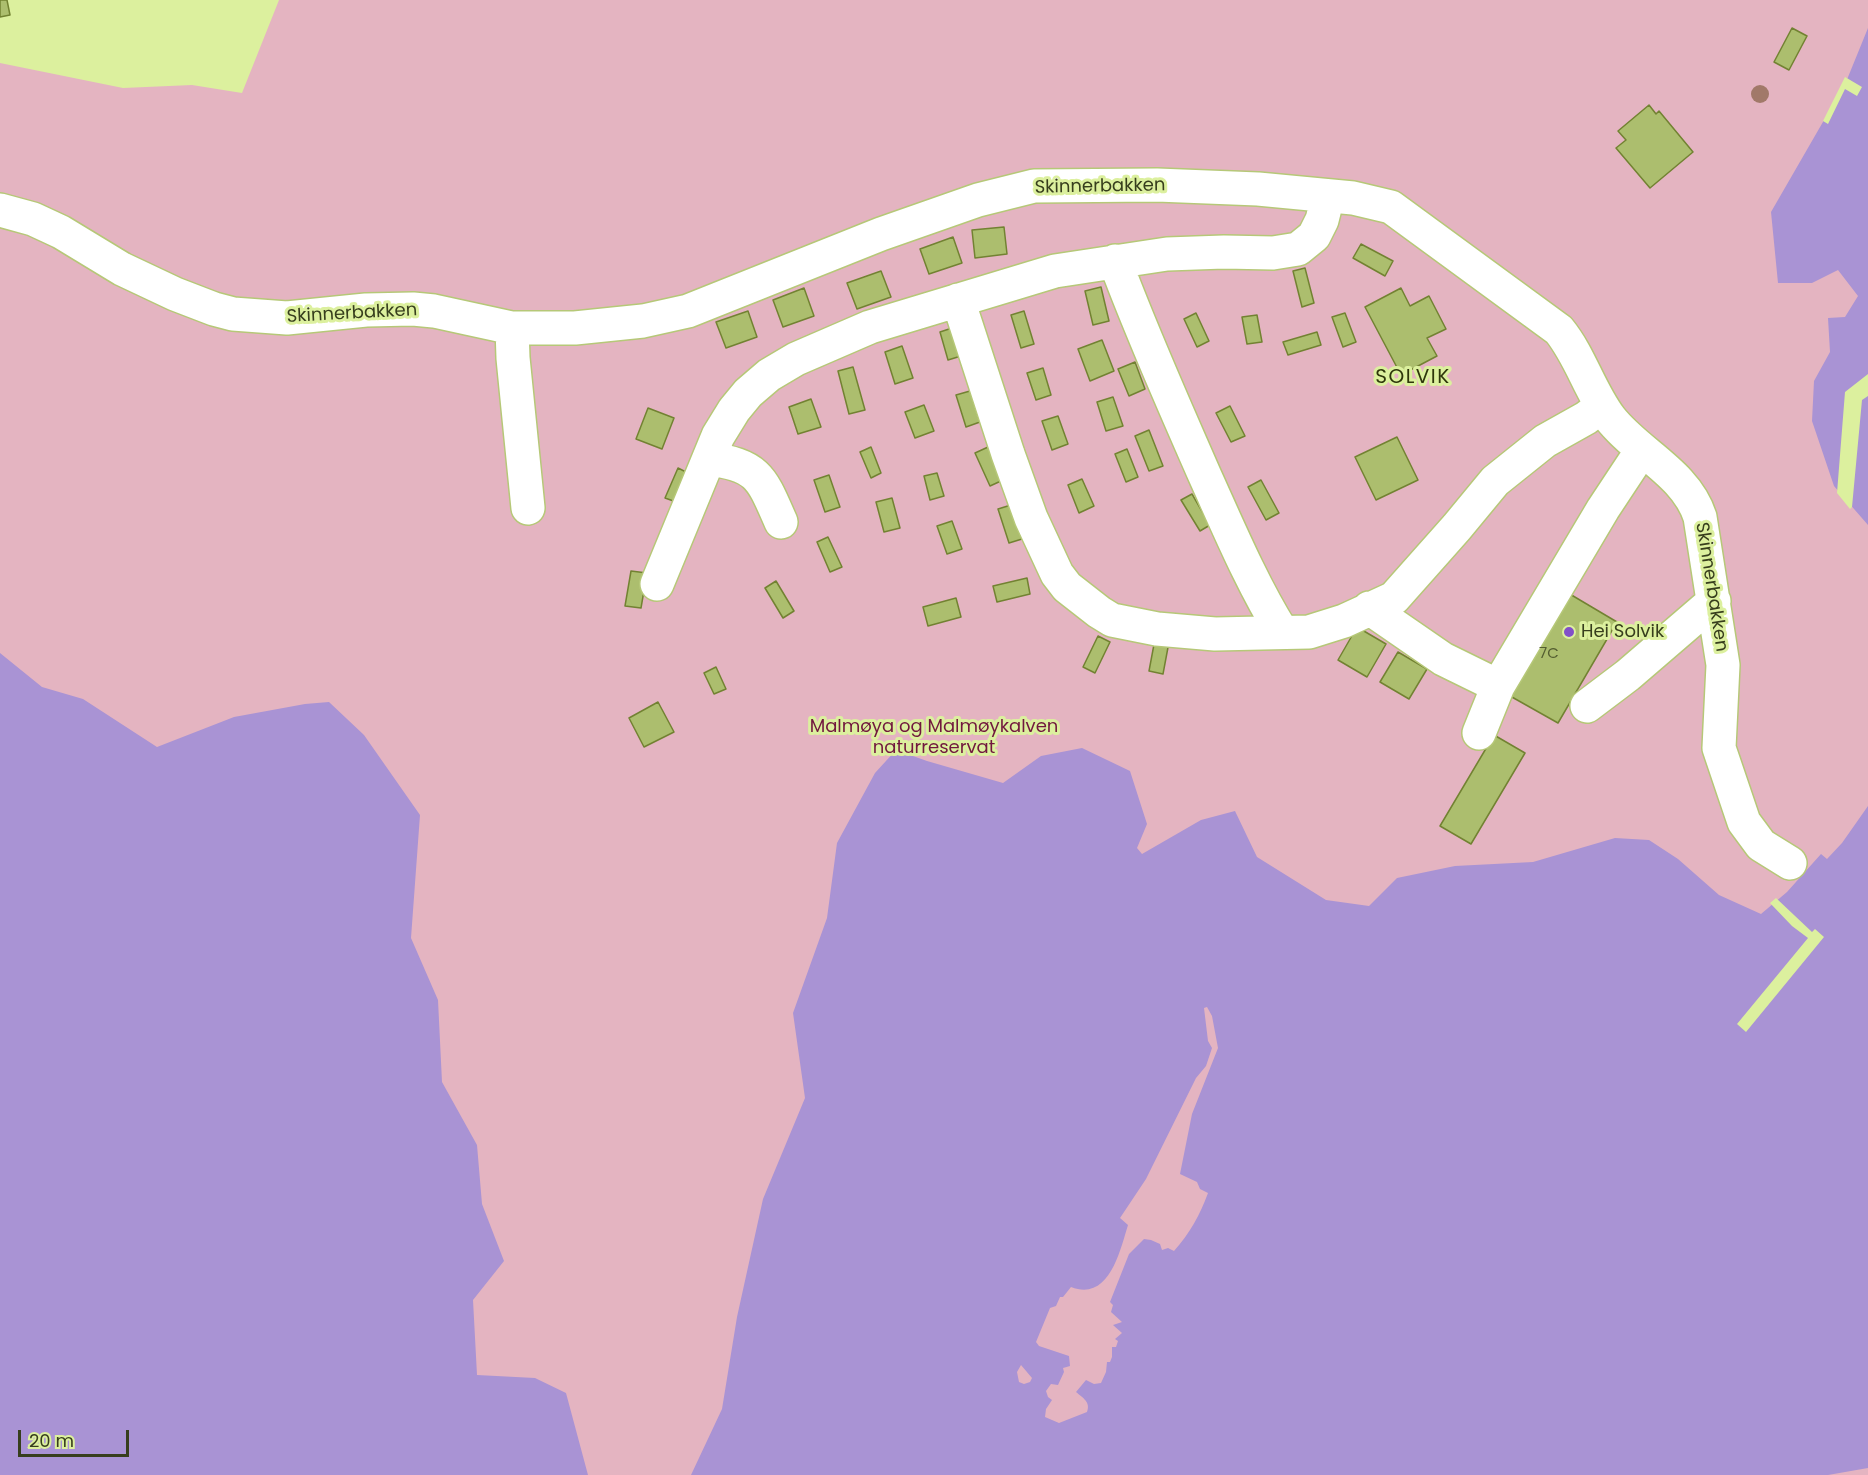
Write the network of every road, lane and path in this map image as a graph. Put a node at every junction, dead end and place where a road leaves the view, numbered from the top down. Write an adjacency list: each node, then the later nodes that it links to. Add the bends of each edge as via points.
1 (1328, 196): 3 (lane, via 1314,236 1298,249 1273,254 1167,254); 5 (lane, Skinnerbakken, via 1157,185 1034,186 915,222 668,317 575,328); 6 (lane, Skinnerbakken, via 1391,207 1533,309 1573,346)
2 (0, 210): 5 (lane, Skinnerbakken, via 33,219 148,282 214,309 287,318 413,309)
3 (1115, 261): 4 (lane, via 1055,271); 11 (lane, via 1168,393)
4 (958, 300): 8 (lane, via 870,327 769,375 734,410); 15 (lane, via 1031,518 1047,558 1067,587 1099,612 1121,623)
5 (513, 328): 9 (lane)
6 (1602, 406): 7 (lane, Skinnerbakken); 14 (lane, via 1545,441 1495,482 1394,598)
7 (1642, 450): 13 (lane, Skinnerbakken, via 1695,503); 17 (lane)
8 (709, 459): 10 (lane, via 732,462 753,473 767,491); 12 (lane)
9 (528, 508)
10 (781, 522)
11 (1246, 564): 15 (lane); 16 (lane)
12 (657, 584)
13 (1714, 601): 18 (lane); 20 (lane, Skinnerbakken, via 1724,665 1719,748 1744,822 1761,845)
14 (1369, 608): 16 (lane, via 1310,632); 17 (lane, via 1443,659)
15 (1235, 633): 16 (lane)
16 (1282, 633)
17 (1498, 686): 19 (lane)
18 (1587, 706)
19 (1479, 733)
20 (1790, 863)

